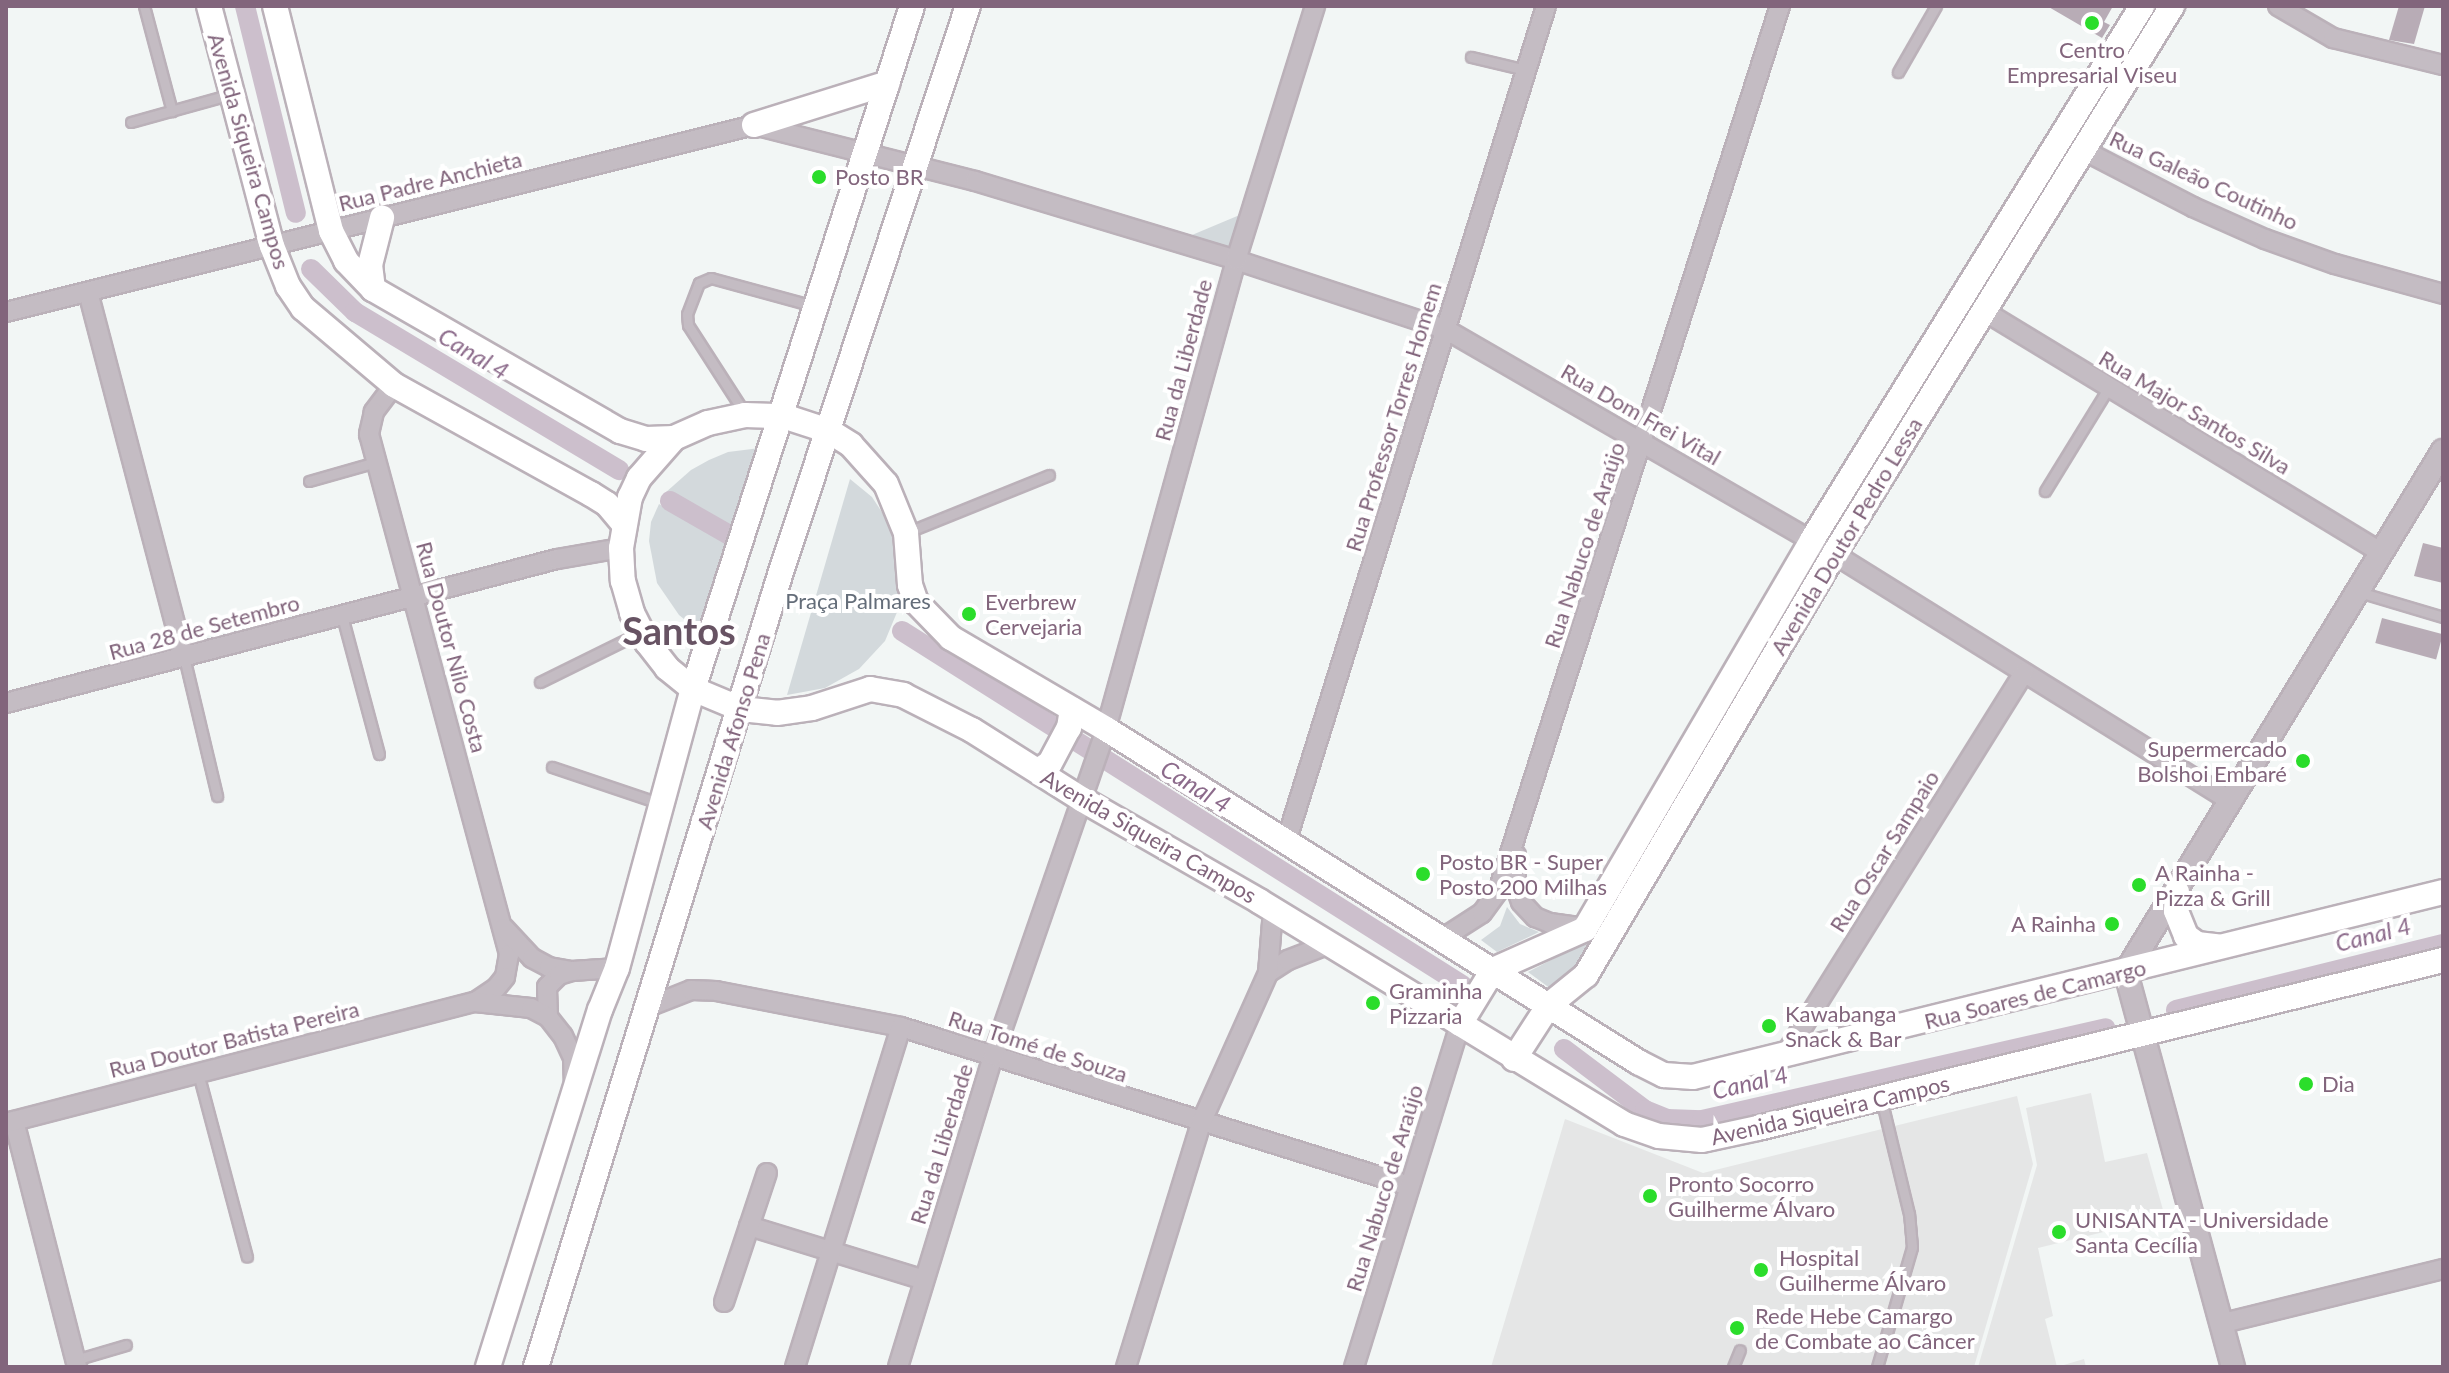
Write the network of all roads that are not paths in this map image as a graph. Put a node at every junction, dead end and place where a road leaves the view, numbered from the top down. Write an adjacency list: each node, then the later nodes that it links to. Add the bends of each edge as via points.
1 (144, 6): 19 (lane)
2 (209, 6): 18 (main road, Avenida Siqueira Campos)
3 (275, 6): 26 (main road)
4 (912, 6): 17 (main road)
5 (1315, 6): 28 (street, Rua da Liberdade)
6 (1546, 6): 15 (street, Rua Professor Torres Homem)
7 (1780, 6): 41 (street, Rua Nabuco de Araújo)
8 (1936, 6): 16 (lane)
9 (2142, 6): 50 (main road, Avenida Doutor Pedro Lessa)
10 (2172, 6): 22 (main road, Avenida Doutor Pedro Lessa)
11 (2278, 6): 14 (street, via 2333,38)
12 (965, 9): 24 (main road, Avenida Afonso Pena)
13 (1471, 57): 15 (lane)
14 (2443, 65)
15 (1526, 70): 35 (street, Rua Professor Torres Homem)
16 (1898, 72)
17 (888, 83): 21 (main road); 23 (main road)
18 (232, 94): 19 (lane); 27 (main road, Avenida Siqueira Campos)
19 (172, 111): 20 (lane)
20 (131, 122)
21 (754, 125): 23 (street, Rua Padre Anchieta); 25 (street, Rua Padre Anchieta)
22 (2083, 150): 31 (street, Rua Galeão Coutinho, via 2265,239); 33 (main road, Avenida Doutor Pedro Lessa)
23 (866, 152): 24 (street, Rua Padre Anchieta); 32 (main road)
24 (916, 165): 28 (street, Rua Dom Frei Vital); 40 (main road, Avenida Afonso Pena)
25 (382, 218): 26 (street, Rua Padre Anchieta); 29 (main road, via 370,265)
26 (325, 232): 27 (street, Rua Padre Anchieta); 29 (main road)
27 (278, 244): 30 (street, Rua Padre Anchieta); 36 (main road, Avenida Siqueira Campos, via 288,286 303,308)
28 (1236, 260): 35 (street, Rua Dom Frei Vital); 65 (street, Rua da Liberdade)
29 (373, 289): 42 (main road, via 620,431)
30 (88, 292): 34 (street, Rua Padre Anchieta); 58 (street)
31 (2443, 294)
32 (818, 306): 38 (lane, via 711,278 699,283 688,325); 39 (main road)
33 (1984, 311): 37 (street, Rua Major Santos Silva); 52 (main road, Avenida Doutor Pedro Lessa)
34 (6, 312)
35 (1445, 329): 41 (street, Rua Dom Frei Vital); 74 (street, Rua Professor Torres Homem)
36 (394, 385): 44 (street, Rua Doutor Nilo Costa, via 374,412 369,434); 48 (main road, Avenida Siqueira Campos, via 591,494 607,504)
37 (2109, 387): 47 (lane); 51 (street, Rua Major Santos Silva)
38 (745, 415): 39 (main road); 42 (main road, via 708,423)
39 (783, 416): 40 (main road); 61 (main road)
40 (829, 431): 49 (main road, via 878,474); 63 (main road, Avenida Afonso Pena)
41 (1643, 441): 50 (street, Rua Dom Frei Vital); 73 (street, Rua Nabuco de Araújo)
42 (667, 446): 48 (main road, via 639,478)
43 (2443, 451): 51 (street)
44 (376, 462): 46 (lane); 54 (street, Rua Doutor Nilo Costa)
45 (1049, 475): 49 (lane)
46 (309, 481)
47 (2045, 491)
48 (624, 527): 54 (street, Rua 28 de Setembro, via 557,559); 57 (main road, Avenida Siqueira Campos, via 623,581)
49 (906, 533): 64 (main road, via 910,585 926,615 951,638)
50 (1812, 540): 52 (street, Rua Dom Frei Vital); 79 (main road, Avenida Doutor Pedro Lessa)
51 (2382, 553): 53 (street)
52 (1834, 554): 59 (street, Rua Dom Frei Vital); 91 (main road, Avenida Doutor Pedro Lessa, via 1586,975)
53 (2359, 592): 56 (lane); 71 (street)
54 (413, 598): 55 (street, Rua 28 de Setembro); 78 (street, Rua Doutor Nilo Costa)
55 (342, 616): 58 (street, Rua 28 de Setembro); 66 (lane)
56 (2443, 617)
57 (641, 632): 60 (lane); 61 (main road, Avenida Siqueira Campos, via 667,668)
58 (184, 657): 62 (street, Rua 28 de Setembro); 70 (lane)
59 (2024, 672): 71 (street, Rua Dom Frei Vital); 97 (street, Rua Oscar Sampaio)
60 (540, 682)
61 (693, 689): 63 (main road, Avenida Siqueira Campos); 72 (main road)
62 (6, 703)
63 (741, 709): 68 (main road, Avenida Siqueira Campos, via 777,713 812,708 870,689 903,695); 90 (main road, Avenida Afonso Pena)
64 (1070, 719): 65 (main road); 68 (main road)
65 (1104, 737): 69 (street, Rua da Liberdade); 74 (main road)
66 (379, 754)
67 (552, 767): 72 (lane)
68 (1044, 767): 69 (main road, Avenida Siqueira Campos)
69 (1086, 793): 77 (main road, Avenida Siqueira Campos); 98 (street, Rua da Liberdade)
70 (217, 796)
71 (2231, 801): 75 (street)
72 (661, 804): 84 (main road)
73 (1518, 833): 79 (street, via 1516,888 1521,902 1535,917); 80 (street, Rua Nabuco de Araújo, via 1491,904)
74 (1286, 842): 80 (main road)
75 (2177, 892): 82 (main road, via 2176,911 2186,936 2197,944); 88 (street)
76 (2443, 892): 82 (main road, Rua Soares de Camargo)
77 (1273, 910): 81 (main road, Avenida Siqueira Campos); 86 (street)
78 (503, 926): 85 (street, via 532,958); 89 (street, Rua Doutor Batista Pereira, via 510,965 496,988)
79 (1585, 929): 87 (main road)
80 (1443, 938): 87 (main road)
81 (1329, 944): 86 (street); 93 (main road, Avenida Siqueira Campos)
82 (2223, 947): 88 (main road, Rua Soares de Camargo)
83 (2443, 960): 95 (main road, Avenida Siqueira Campos)
84 (617, 968): 85 (street); 100 (main road)
85 (572, 971): 92 (street, via 547,987)
86 (1268, 973): 103 (street)
87 (1490, 975): 91 (main road); 93 (main road)
88 (2127, 978): 95 (street); 97 (main road, Rua Soares de Camargo)
89 (475, 1002): 92 (street, Rua Doutor Batista Pereira, via 531,1008); 99 (street, Rua Doutor Batista Pereira)
90 (648, 1007): 94 (street, Rua Tomé de Souza, via 691,990 716,991); 116 (main road, Avenida Afonso Pena)
91 (1544, 1012): 96 (main road, Avenida Doutor Pedro Lessa); 97 (main road, Rua Soares de Camargo, via 1664,1075 1693,1077)
92 (548, 1017): 100 (street, via 573,1057)
93 (1462, 1020): 96 (main road, Avenida Siqueira Campos); 105 (street, Rua Nabuco de Araújo)
94 (901, 1027): 98 (street, Rua Tomé de Souza); 107 (street)
95 (2140, 1030): 101 (main road, Avenida Siqueira Campos); 112 (street)
96 (1517, 1054): 101 (main road, Avenida Siqueira Campos, via 1624,1124 1659,1136 1702,1140)
97 (1785, 1055)
98 (993, 1056): 103 (street, Rua Tomé de Souza); 110 (street, Rua da Liberdade)
99 (198, 1073): 102 (street, Rua Doutor Batista Pereira); 108 (lane)
100 (575, 1097): 117 (main road)
101 (1881, 1098): 123 (lane, via 1912,1247)
102 (10, 1122): 115 (street)
103 (1201, 1123): 105 (street, Rua Tomé de Souza); 120 (street)
104 (767, 1173): 106 (street)
105 (1410, 1186): 121 (street, Rua Nabuco de Araújo)
106 (749, 1226): 107 (street); 111 (street)
107 (831, 1251): 110 (street); 118 (street)
108 (247, 1257)
109 (2443, 1269): 112 (street)
110 (924, 1280): 119 (street, Rua da Liberdade)
111 (724, 1302)
112 (2223, 1323): 124 (street)
113 (126, 1345): 115 (lane)
114 (1740, 1350): 122 (lane)
115 (76, 1363)
116 (538, 1365)
117 (488, 1367)
118 (795, 1367)
119 (898, 1367)
120 (1126, 1367)
121 (1354, 1367)
122 (1733, 1367)
123 (1877, 1367)
124 (2233, 1367)

